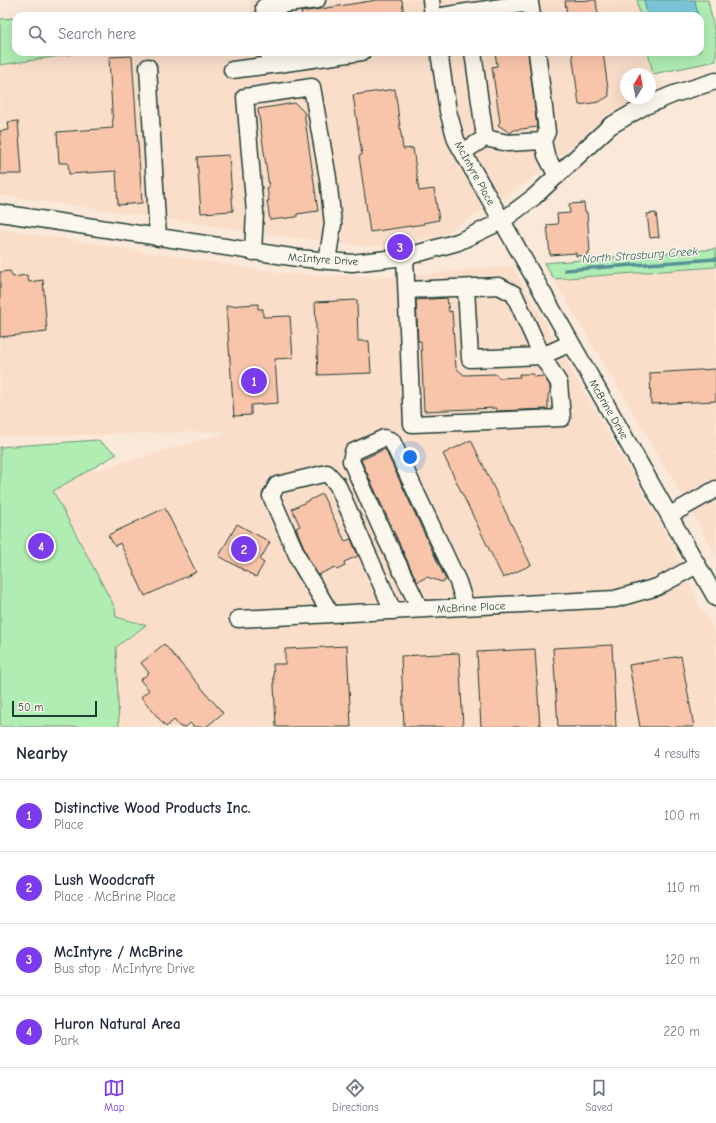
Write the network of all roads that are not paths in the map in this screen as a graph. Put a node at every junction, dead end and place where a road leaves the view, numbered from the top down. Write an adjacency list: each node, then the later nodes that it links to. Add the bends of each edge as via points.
1 (317, 0): 3 (street, via 264,8)
2 (431, 0): 4 (street)
3 (264, 12)
4 (432, 12)
5 (479, 12): 6 (street, via 530,3)
6 (531, 12)
7 (301, 56): 11 (street)
8 (440, 56): 17 (street, McIntyre Place, via 448,111 456,140)
9 (474, 56): 15 (street)
10 (537, 56): 16 (street, via 547,132)
11 (270, 58): 13 (street)
12 (148, 66): 21 (street)
13 (232, 70)
14 (716, 81): 18 (street, McIntyre Drive, via 643,106 610,126)
15 (486, 138): 16 (street, via 508,143); 17 (street)
16 (543, 142): 18 (street, via 546,155)
17 (463, 152): 20 (street, McIntyre Place)
18 (557, 176): 20 (street, McIntyre Drive)
19 (0, 214): 21 (street, McIntyre Drive)
20 (502, 221): 23 (street, McIntyre Drive, via 458,242); 27 (street, McBrine Drive)
21 (158, 238): 22 (street, McIntyre Drive)
22 (253, 252): 24 (street, McIntyre Drive); 24 (street, via 255,212 245,97 312,87 328,178 333,224)
23 (405, 257): 24 (street, McIntyre Drive, via 352,263); 26 (street)
24 (327, 261)
25 (466, 288): 26 (street); 28 (street, via 499,286 514,294); 28 (street, via 470,359)
26 (407, 290): 28 (street, via 412,424 562,418 559,383)
27 (571, 343): 28 (street); 30 (street, McBrine Drive)
28 (542, 356)
29 (716, 489): 30 (street)
30 (670, 515): 31 (street, McBrine Drive)
31 (697, 565): 32 (street, McBrine Drive); 33 (street, McBrine Place, via 657,587 615,598)
32 (716, 598)
33 (466, 607): 34 (street, McBrine Place); 34 (street, via 458,582 392,441 384,438 353,452 351,461)
34 (420, 610): 35 (street, McBrine Place)
35 (393, 611): 36 (street, McBrine Place); 36 (street, via 337,484 327,473 277,485 271,496 301,564)
36 (332, 614): 37 (street, McBrine Place)
37 (238, 619)

